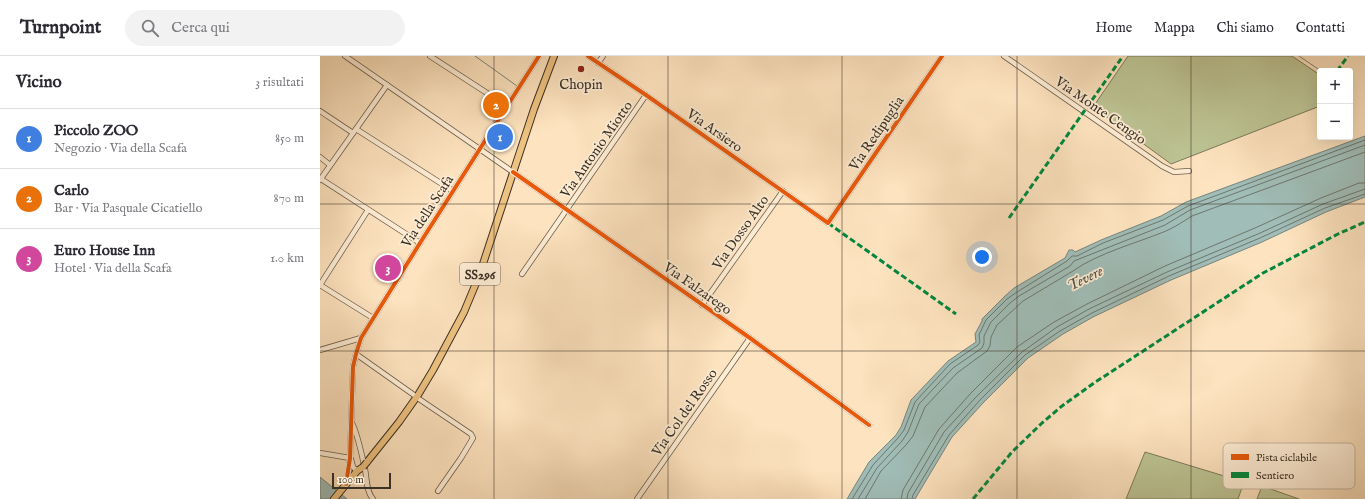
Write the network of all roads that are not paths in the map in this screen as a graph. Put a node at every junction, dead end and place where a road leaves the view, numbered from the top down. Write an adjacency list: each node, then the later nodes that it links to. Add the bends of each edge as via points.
1 (345, 56): 10 (street, Via Falzarego)
2 (430, 56): 12 (street)
3 (539, 56): 12 (street, Via della Scafa)
4 (554, 56): 18 (main road, SS296)
5 (588, 56): 9 (street, Via Arsiero)
6 (603, 56): 9 (street)
7 (942, 56): 25 (street, Via Redipuglia)
8 (1004, 56): 19 (street, Via Monte Cengio, via 1162,166 1174,172)
9 (598, 63): 11 (street, Via Arsiero)
10 (387, 85): 14 (street); 15 (street, Via Falzarego)
11 (646, 95): 22 (street, Via Arsiero); 23 (street, Via Antonio Miotto)
12 (507, 106): 15 (street, Via della Scafa)
13 (320, 111): 14 (street)
14 (354, 131): 17 (street); 21 (street)
15 (480, 150): 18 (street, Via Falzarego); 21 (street, Via della Scafa)
16 (320, 157): 17 (street)
17 (330, 165): 20 (street)
18 (512, 171): 23 (street, Via Falzarego); 41 (main road, SS296, via 479,276 455,329 418,395 399,422)
19 (1189, 171)
20 (320, 180): 24 (street)
21 (453, 191): 26 (street, Via della Scafa)
22 (783, 191): 25 (street, Via Arsiero); 29 (street, Via Dosso Alto)
23 (567, 209): 27 (street, Via Antonio Miotto); 29 (street, Via Falzarego)
24 (368, 210): 26 (street); 28 (street)
25 (828, 223)
26 (420, 243): 30 (street, Via della Scafa)
27 (522, 274)
28 (320, 285): 30 (street)
29 (702, 304): 32 (street, Via Falzarego)
30 (373, 318): 31 (street, Via della Scafa)
31 (361, 338): 33 (street); 34 (street, Via della Scafa)
32 (750, 338): 38 (street, Via Falzarego); 46 (street, Via Col del Rosso)
33 (320, 350)
34 (356, 354): 35 (street); 37 (street, Via della Scafa, via 353,367)
35 (414, 395)
36 (419, 399): 43 (street, via 471,434 473,438)
37 (352, 421): 40 (street, Via della Scafa); 45 (street, via 368,491)
38 (869, 425)
39 (320, 453): 40 (street)
40 (350, 458): 41 (street); 42 (street, Via della Scafa)
41 (357, 471): 42 (main road, SS296)
42 (346, 484): 44 (main road, SS296)
43 (438, 491)
44 (334, 499)
45 (374, 499)
46 (637, 499)

